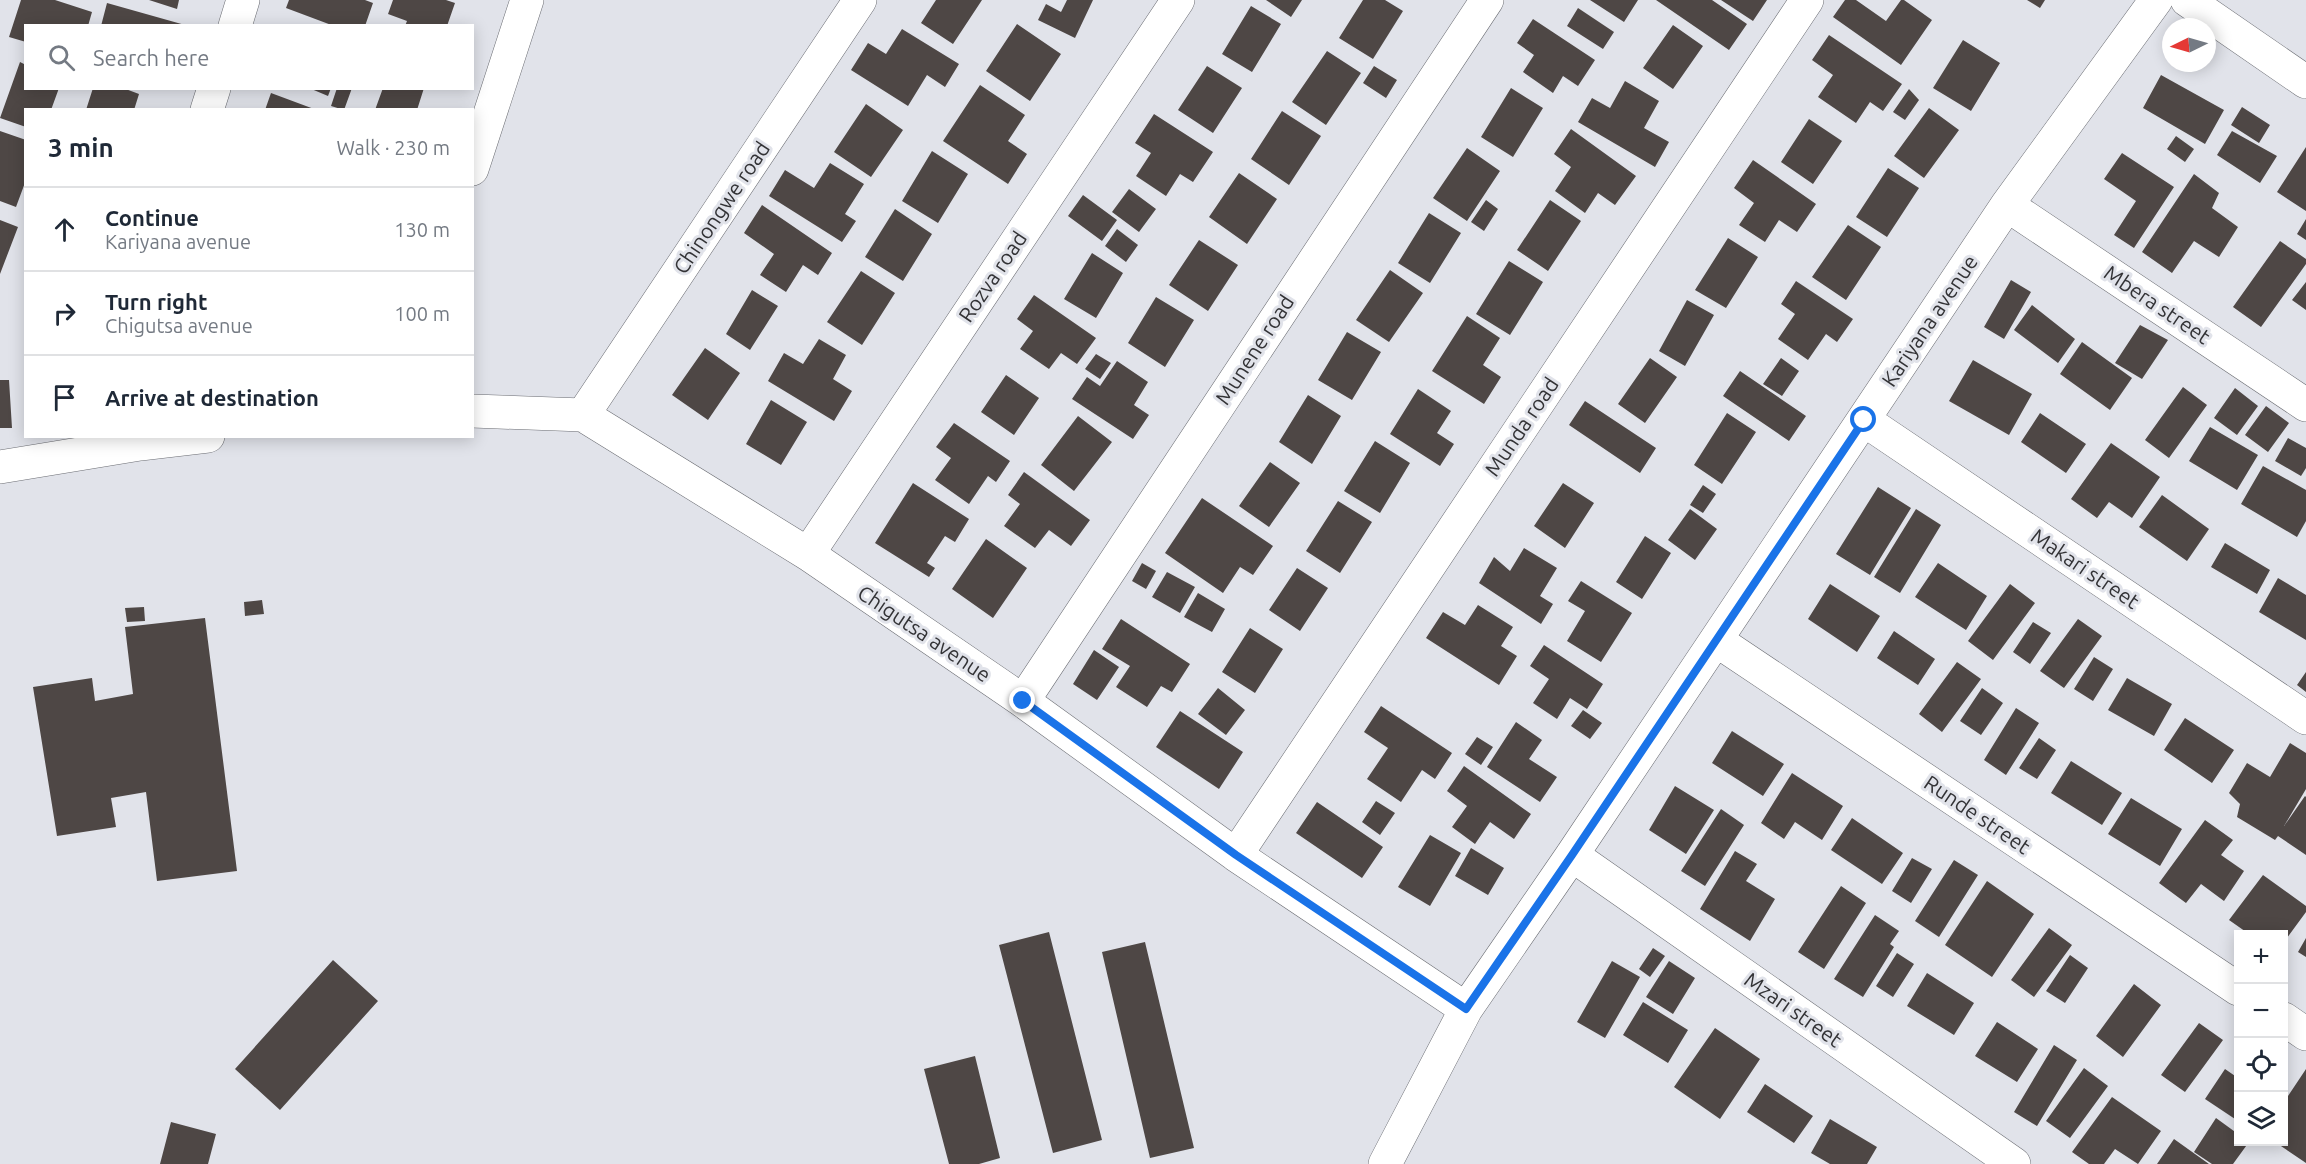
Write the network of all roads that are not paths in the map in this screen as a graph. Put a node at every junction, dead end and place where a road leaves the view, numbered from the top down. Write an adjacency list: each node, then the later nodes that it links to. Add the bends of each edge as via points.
1 (243, 0): 9 (street)
2 (527, 0): 13 (street)
3 (860, 0): 17 (street, Chinongwe road)
4 (1178, 0): 22 (street, Rozva road)
5 (1487, 0): 24 (street, Munene road)
6 (1807, 0): 26 (street, Munda road)
7 (2156, 0): 14 (street, Kariyana avenue)
8 (2187, 0): 10 (street)
9 (236, 24)
10 (2306, 82)
11 (213, 90): 12 (street)
12 (208, 108)
13 (474, 163)
14 (2007, 205): 15 (street, Mbera street); 18 (street, Kariyana avenue)
15 (2306, 405)
16 (474, 411): 17 (street, Chigutsa avenue)
17 (583, 415): 22 (street, Chigutsa avenue)
18 (1864, 420): 23 (street, Kariyana avenue); 25 (street, Makari street)
19 (174, 438): 20 (street)
20 (140, 440): 21 (street)
21 (0, 466)
22 (808, 554): 24 (street, Chigutsa avenue)
23 (1716, 640): 27 (street, Kariyana avenue); 28 (street, Runde street)
24 (1023, 701): 26 (street, Chigutsa avenue)
25 (2306, 718)
26 (1236, 855): 29 (street, Chigutsa avenue)
27 (1572, 855): 29 (street, Kariyana avenue); 33 (street, Mzari street)
28 (2234, 986)
29 (1466, 1009): 32 (street, Kariyana avenue)
30 (2288, 1022): 31 (street)
31 (2306, 1034)
32 (1385, 1164)
33 (2014, 1164)

